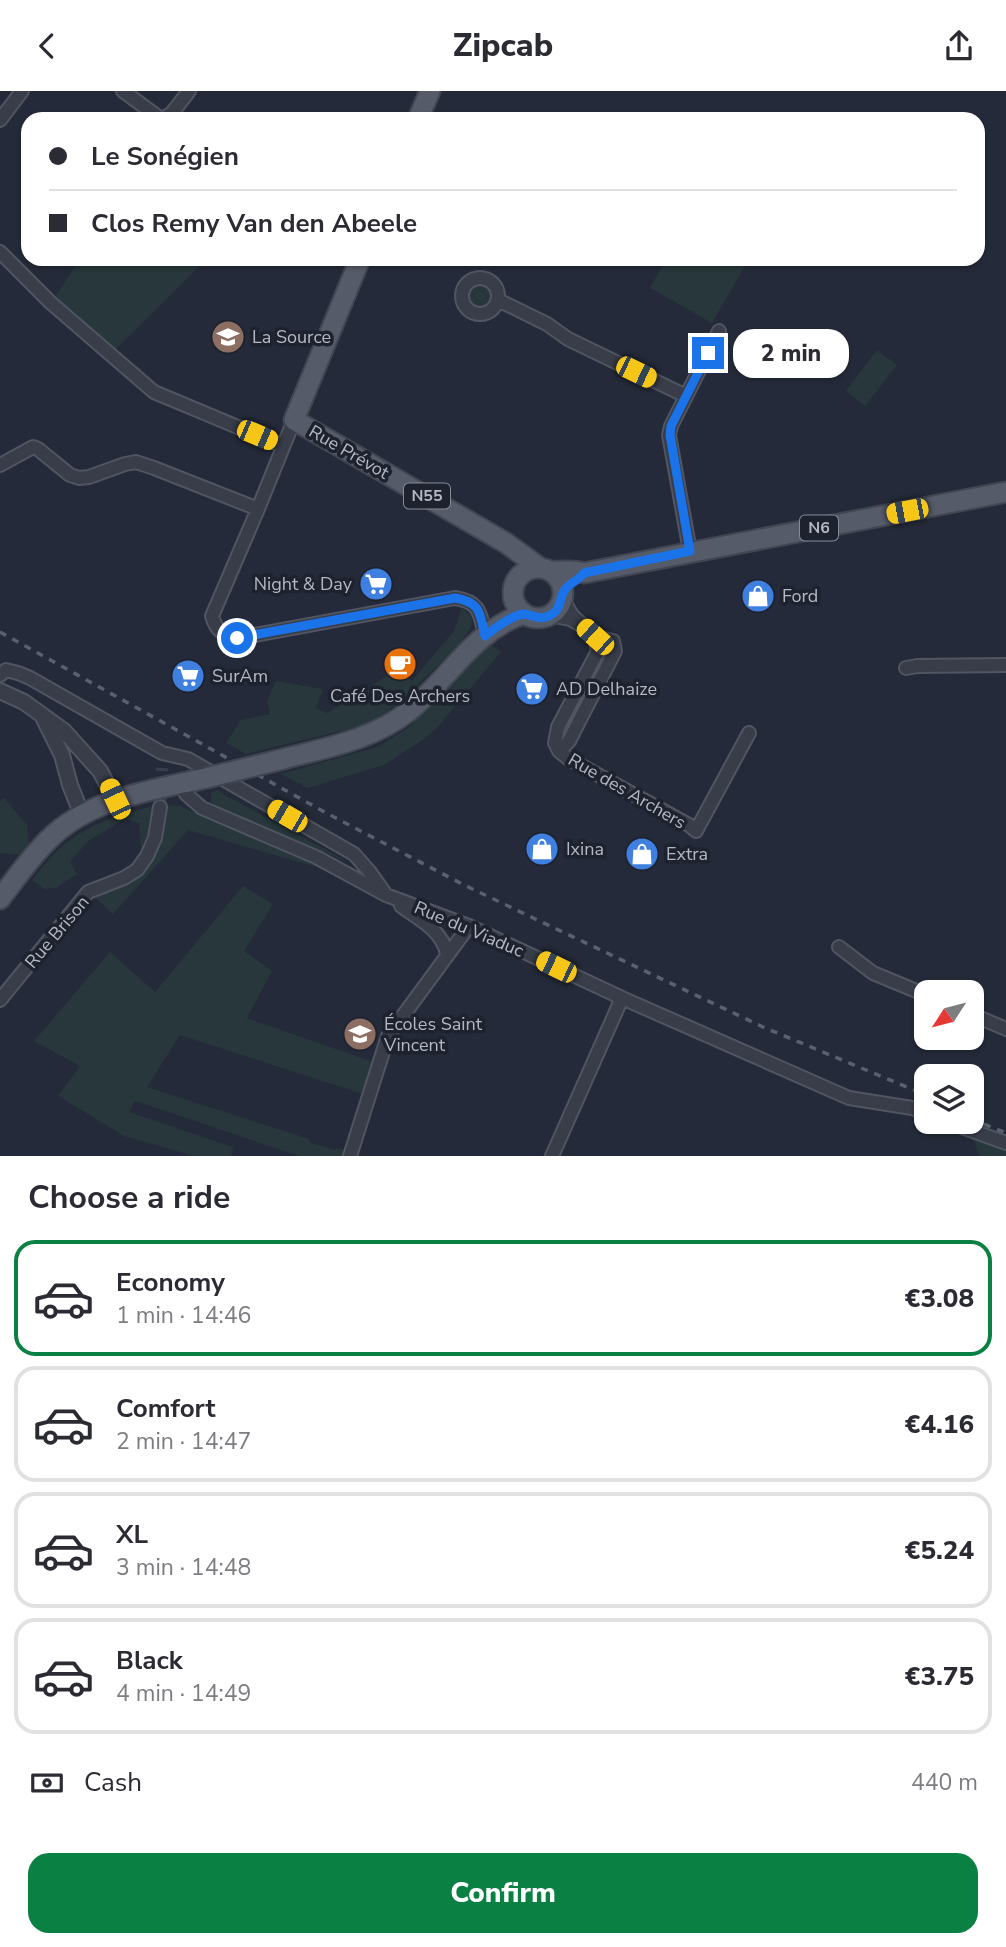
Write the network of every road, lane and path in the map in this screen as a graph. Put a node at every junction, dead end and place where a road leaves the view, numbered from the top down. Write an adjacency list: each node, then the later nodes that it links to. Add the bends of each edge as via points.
1 (22, 91): 8 (street)
2 (123, 91): 5 (street)
3 (189, 91): 6 (street)
4 (430, 91): 7 (main road)
5 (152, 112)
6 (173, 112)
7 (421, 112)
8 (0, 120)
9 (0, 253): 15 (street, via 154,393)
10 (357, 266): 14 (main road)
11 (498, 300): 13 (street)
12 (719, 331): 13 (street)
13 (686, 396): 20 (street, via 670,435)
14 (294, 420): 15 (street); 19 (main road, Rue Prévot / N55)
15 (283, 446): 18 (street)
16 (0, 465): 18 (street, via 33,447 79,478 135,462)
17 (1006, 492): 20 (main road, N6)
18 (258, 509): 28 (street, via 212,616 216,627 229,637 455,598 477,608)
19 (512, 548): 21 (main road, Rue Prévot); 23 (main road)
20 (690, 551): 22 (main road, N6)
21 (545, 569): 22 (main road, N6); 23 (main road, via 527,570); 24 (main road, via 562,584)
22 (584, 573): 24 (main road)
23 (515, 586): 25 (main road, via 516,605); 28 (main road)
24 (563, 596): 26 (main road); 27 (street, Rue des Archers)
25 (524, 614): 26 (main road); 28 (main road)
26 (550, 615): 27 (street)
27 (582, 625): 34 (street, Rue des Archers, via 595,637 598,651 558,727 555,743 569,759 696,831)
28 (489, 633): 37 (main road, bridge, via 416,705 385,727 362,738)
29 (1006, 665): 30 (street)
30 (906, 668)
31 (0, 675): 35 (street, via 6,670 30,678)
32 (0, 691): 33 (street)
33 (43, 717): 38 (street, via 64,731 100,771); 40 (street, via 62,755)
34 (749, 733)
35 (162, 753): 36 (street); 41 (street, via 188,759 354,854)
36 (162, 768)
37 (180, 783): 38 (main road); 41 (street, Rue du Viaduc, via 202,808 316,857)
38 (115, 799): 40 (main road)
39 (160, 807): 48 (street, Rue Brison, via 155,838 137,870 88,893)
40 (82, 815): 42 (main road, via 49,839)
41 (386, 895): 43 (street, Rue du Viaduc); 45 (street, via 436,931)
42 (0, 899)
43 (469, 926): 45 (street); 47 (street, Rue du Viaduc)
44 (839, 947): 46 (street, via 873,973)
45 (447, 954): 54 (street, via 388,1036)
46 (914, 990)
47 (622, 998): 51 (street, Rue du Viaduc, via 849,1098); 55 (street)
48 (0, 1000)
49 (984, 1020): 50 (street)
50 (1006, 1029)
51 (914, 1109)
52 (981, 1134): 53 (street)
53 (1006, 1143)
54 (349, 1156)
55 (552, 1156)

